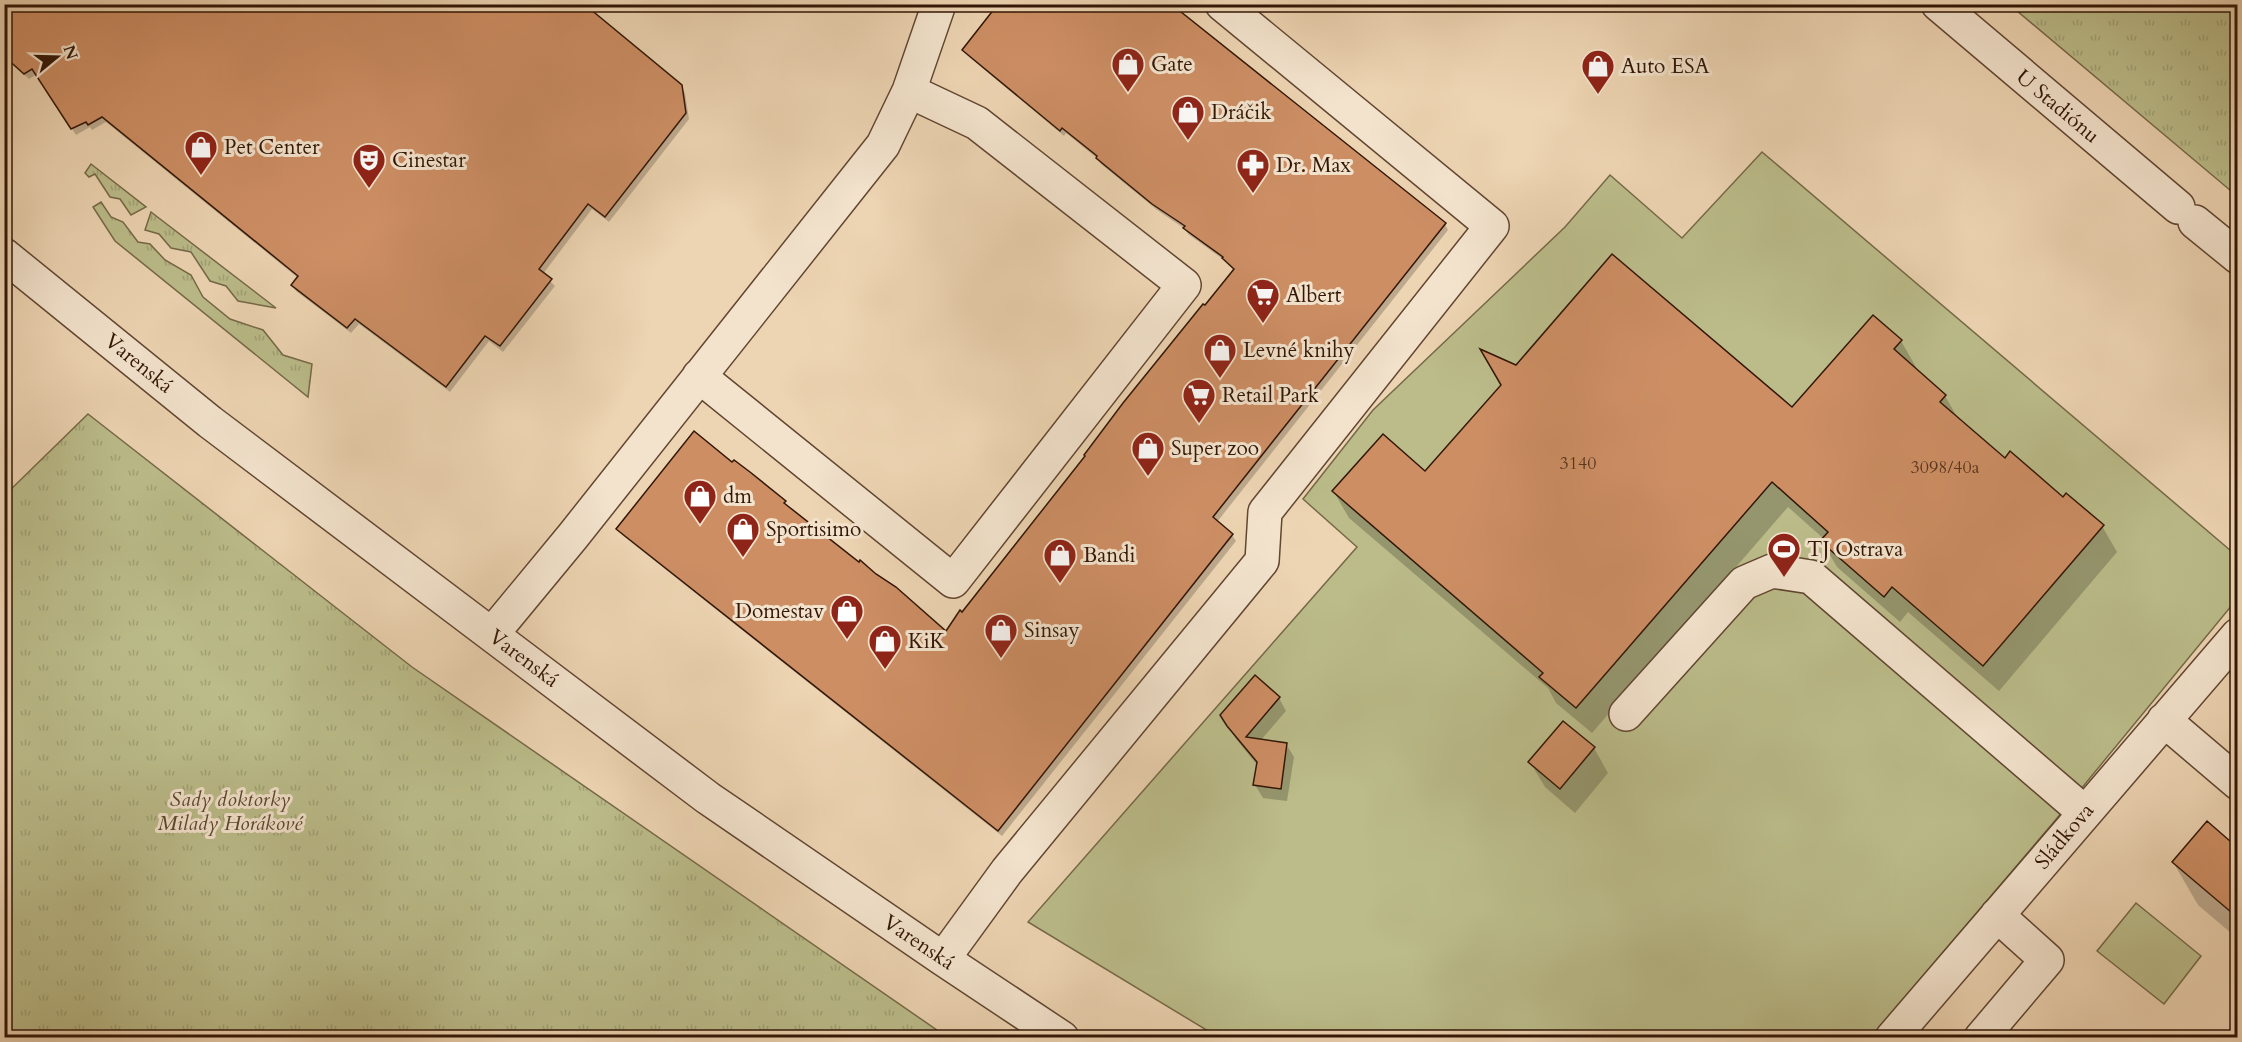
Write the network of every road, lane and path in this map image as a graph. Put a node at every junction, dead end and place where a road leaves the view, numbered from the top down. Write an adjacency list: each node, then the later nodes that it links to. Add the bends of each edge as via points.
1 (939, 4): 4 (street)
2 (1222, 4): 15 (street, via 1492,226 1265,512 1262,561 1007,871)
3 (1938, 4): 6 (street, U Stadiónu)
4 (909, 91): 7 (street, via 883,145); 7 (street, via 976,123 1184,285 953,581)
5 (4, 255): 8 (street, Varenská, via 210,422)
6 (2238, 257)
7 (699, 376): 8 (street)
8 (492, 634): 15 (street, Varenská, via 708,798)
9 (2238, 635): 11 (street, Sládkova)
10 (1626, 714): 13 (street, via 1744,583 1772,571 1811,577)
11 (2164, 720): 12 (street); 13 (street, Sládkova)
12 (2238, 783)
13 (2084, 812): 14 (street, Sládkova)
14 (1997, 915): 17 (street, Sládkova); 18 (street, via 2047,960)
15 (943, 959): 16 (street, Varenská)
16 (1062, 1038)
17 (1892, 1038)
18 (1981, 1038)

